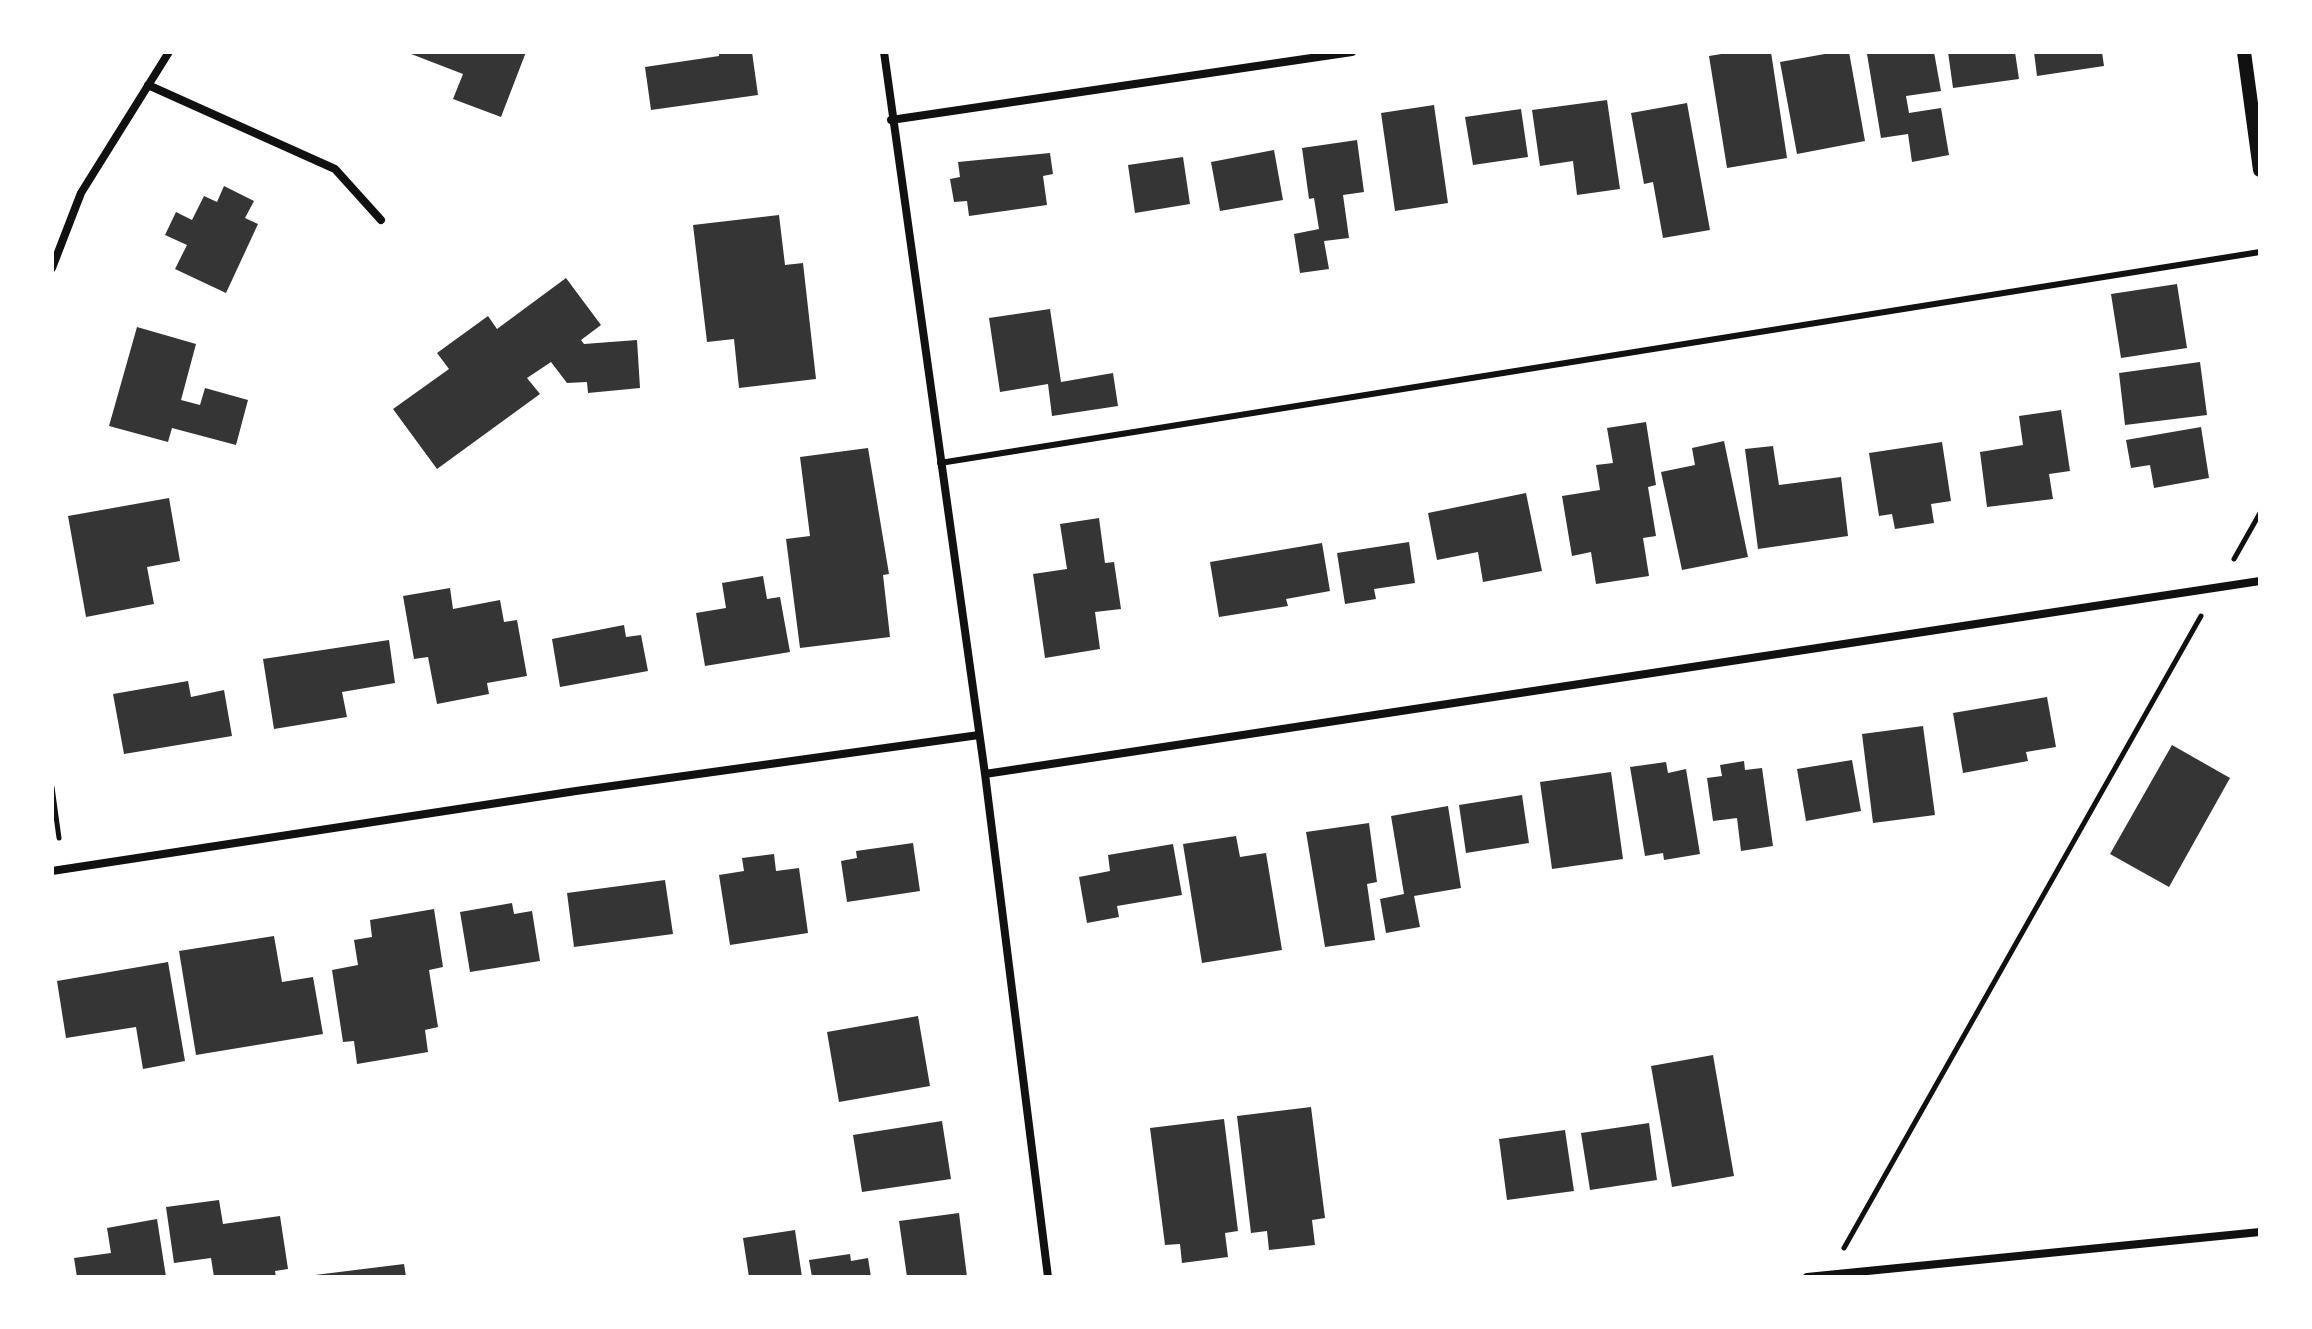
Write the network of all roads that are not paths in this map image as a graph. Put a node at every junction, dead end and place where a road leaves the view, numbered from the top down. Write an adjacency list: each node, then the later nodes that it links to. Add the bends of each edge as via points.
1 (169, 52): 5 (street)
2 (884, 52): 6 (street)
3 (1352, 52): 6 (street)
4 (2244, 52): 7 (street)
5 (148, 85): 8 (street, via 335,169); 10 (street, via 81,193)
6 (891, 120): 11 (street)
7 (2260, 170)
8 (381, 220)
9 (2260, 252): 11 (lane)
10 (52, 268)
11 (940, 463): 13 (street)
12 (2260, 581): 14 (street)
13 (979, 735): 14 (street); 15 (street)
14 (985, 774): 17 (street)
15 (52, 871)
16 (2260, 1232): 18 (street)
17 (1048, 1277)
18 (1807, 1277)

